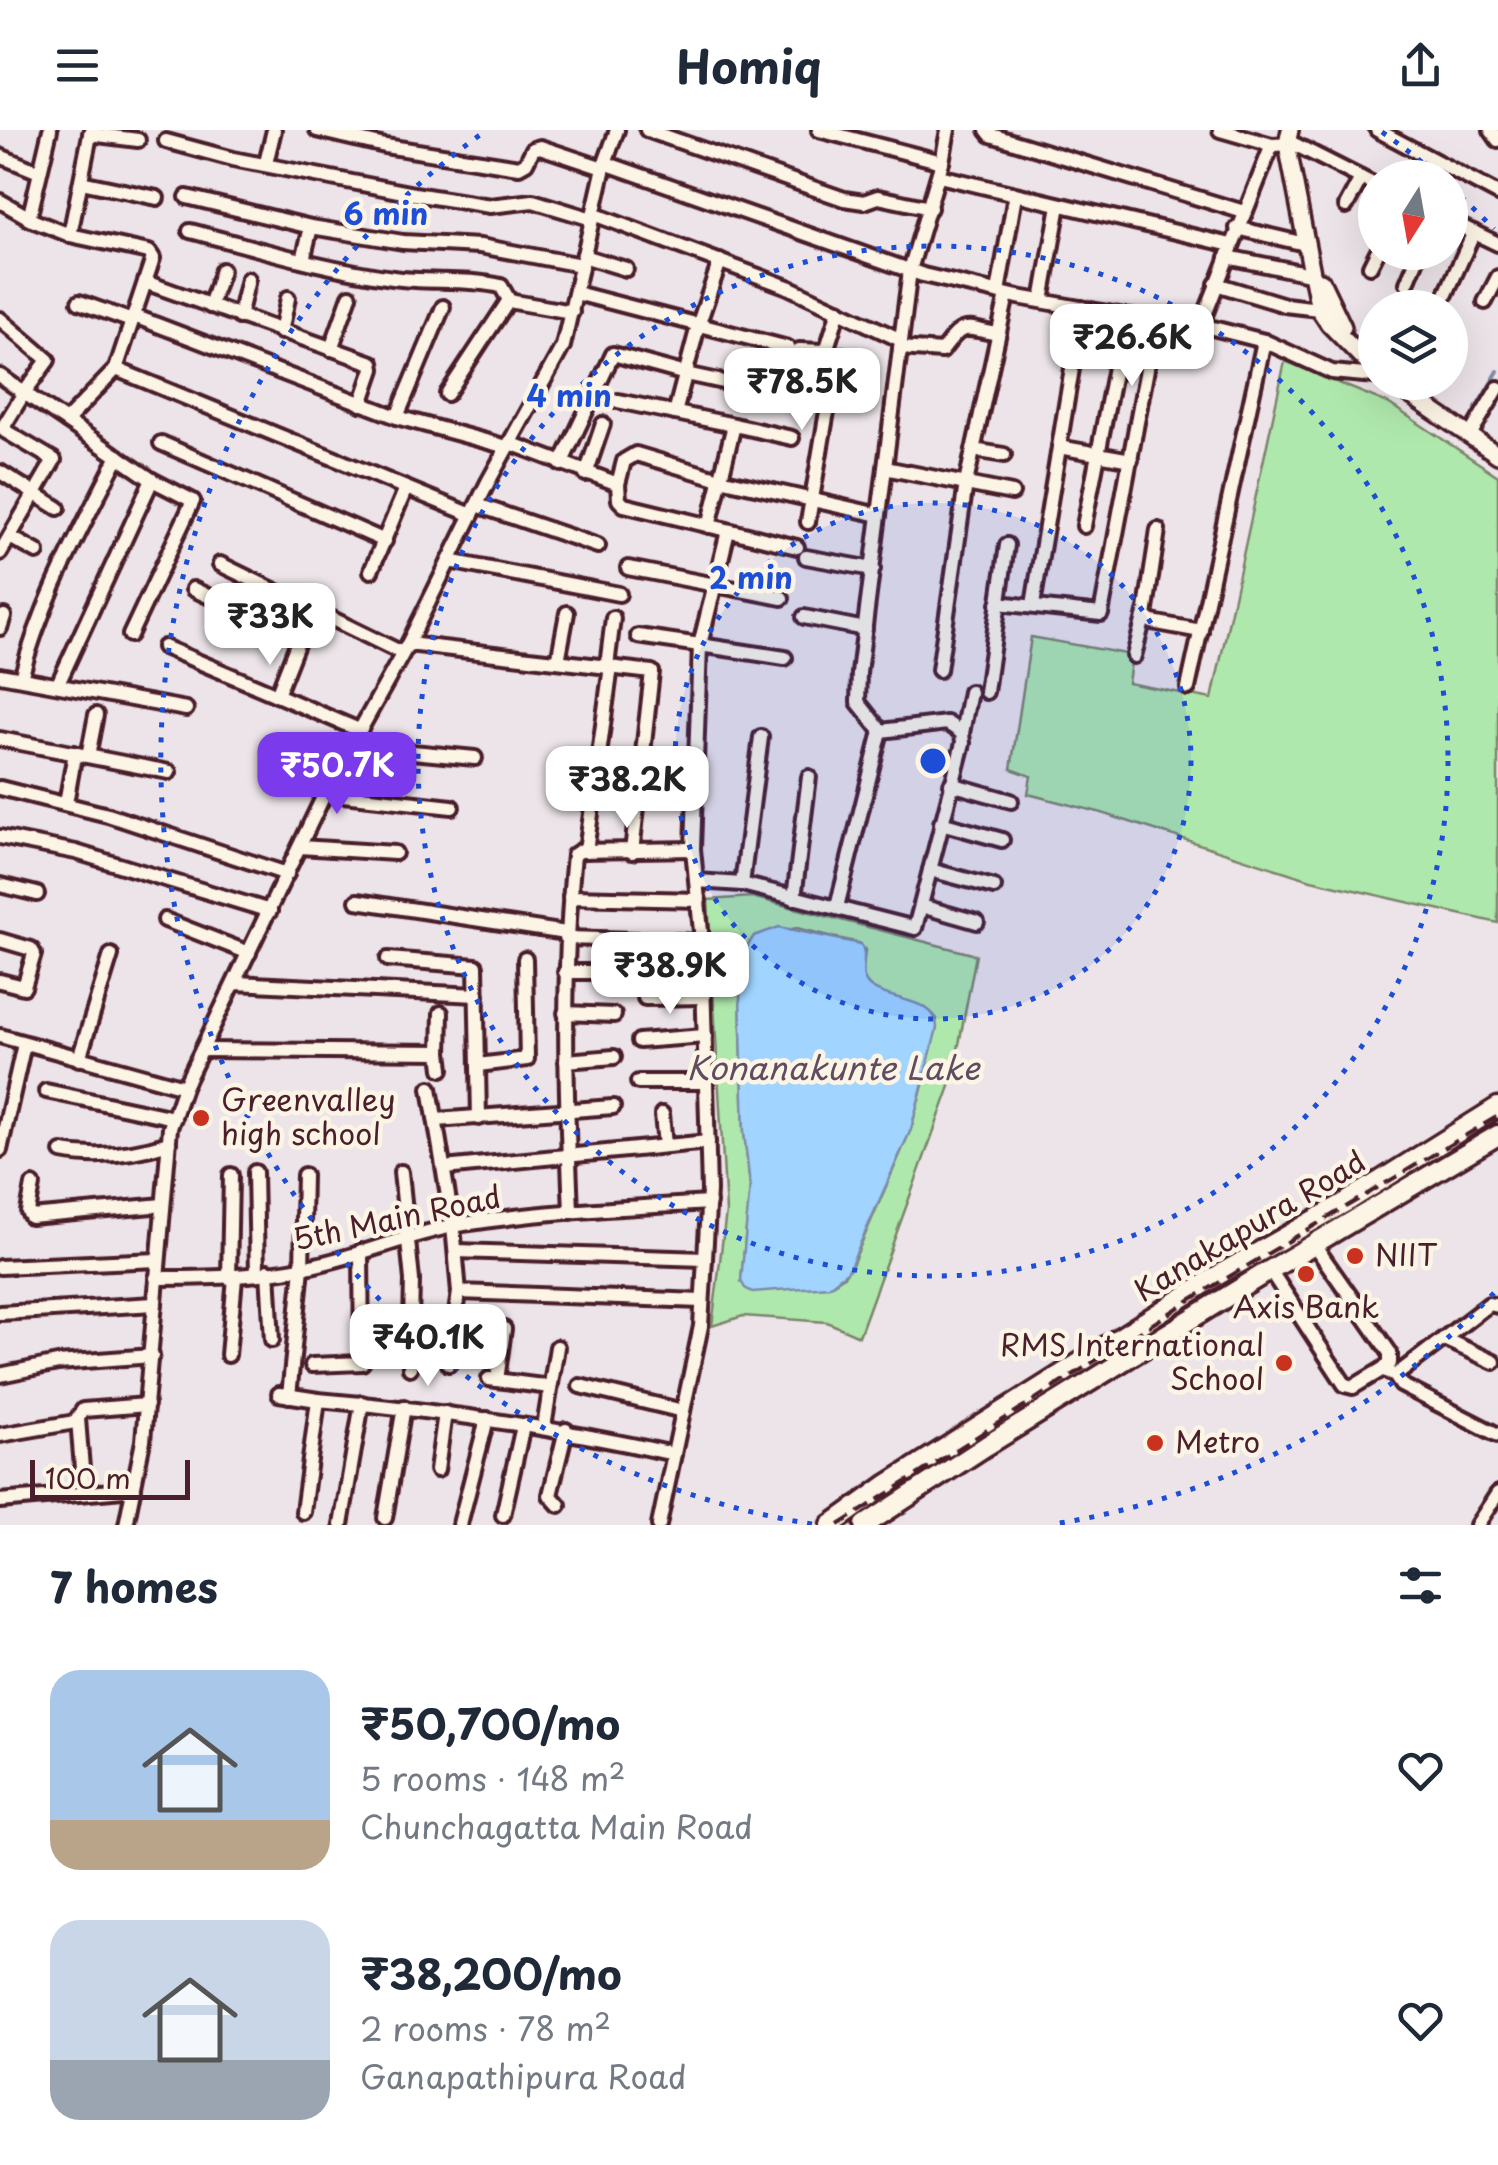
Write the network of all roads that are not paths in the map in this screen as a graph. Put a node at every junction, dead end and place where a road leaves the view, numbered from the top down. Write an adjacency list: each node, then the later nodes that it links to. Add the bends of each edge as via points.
1 (274, 130): 20 (street)
2 (317, 130): 21 (street, via 519,167 540,147)
3 (616, 130): 21 (street)
4 (647, 130): 34 (street, via 844,200 881,197)
5 (819, 130): 18 (street)
6 (876, 130): 18 (street)
7 (948, 130): 22 (street)
8 (987, 130): 35 (street)
9 (1220, 130): 15 (street)
10 (1377, 130): 27 (street)
11 (1490, 130): 16 (street)
12 (46, 132): 23 (street)
13 (91, 132): 14 (street); 25 (street)
14 (138, 140)
15 (1286, 140): 24 (street); 35 (street); 44 (main road); 86 (main road, via 1325,294)
16 (1498, 140)
17 (166, 141): 20 (street)
18 (873, 145): 22 (street)
19 (0, 156): 23 (street)
20 (266, 163): 37 (street, via 490,206 533,201)
21 (604, 165): 37 (street); 52 (street)
22 (940, 169): 28 (street); 34 (street)
23 (40, 172): 36 (street)
24 (1358, 177)
25 (80, 182): 30 (street); 43 (street)
26 (1358, 193): 33 (street)
27 (1498, 194)
28 (1015, 196): 32 (street); 62 (street)
29 (187, 197): 38 (street)
30 (157, 198)
31 (0, 201): 36 (street)
32 (1059, 205): 46 (street); 66 (street)
33 (1346, 206)
34 (930, 208): 52 (street)
35 (1244, 212): 39 (street)
36 (28, 217): 43 (street)
37 (592, 217): 48 (street); 49 (street)
38 (311, 226): 47 (street); 48 (street)
39 (1238, 228): 44 (street); 46 (street)
40 (1468, 229): 42 (street)
41 (190, 231): 47 (street)
42 (1474, 232): 45 (street); 60 (street)
43 (70, 235): 57 (street, via 149,252)
44 (1305, 244): 54 (main road)
45 (1498, 244)
46 (1229, 251): 54 (street); 59 (street)
47 (304, 260): 65 (street, via 396,278 482,282 500,286)
48 (582, 260): 51 (street); 61 (street)
49 (720, 262): 73 (street); 81 (street)
50 (222, 270): 69 (street)
51 (626, 270)
52 (910, 270): 62 (street); 85 (street)
53 (1412, 270): 58 (street)
54 (1310, 274): 72 (main road)
55 (1498, 276): 68 (street)
56 (248, 280): 76 (street)
57 (145, 282): 69 (street); 78 (street)
58 (1407, 282)
59 (1216, 284): 72 (street); 80 (street)
60 (1448, 290)
61 (576, 294): 74 (street); 81 (street)
62 (1002, 294): 66 (street); 83 (street)
63 (350, 296): 87 (street)
64 (288, 298): 82 (street)
65 (509, 300): 74 (street); 96 (street)
66 (1042, 301): 71 (street)
67 (78, 302): 78 (street)
68 (1485, 302)
69 (210, 306): 76 (street)
70 (443, 307): 103 (street)
71 (1082, 308): 75 (street); 112 (street)
72 (1319, 308): 89 (main road)
73 (839, 310): 81 (street, via 826,348 816,352); 85 (street)
74 (572, 312): 111 (street, via 563,346)
75 (1124, 316): 79 (street); 116 (street)
76 (239, 317): 82 (street)
77 (0, 319): 95 (street, via 48,360)
78 (133, 319): 90 (street); 100 (street)
79 (1156, 321): 80 (street); 118 (street)
80 (1201, 325): 84 (street)
81 (698, 326): 92 (street)
82 (281, 332): 87 (street)
83 (998, 334): 85 (street, via 964,328 942,351); 113 (street)
84 (1264, 342): 91 (street, via 1332,372); 161 (street)
85 (901, 344): 120 (street)
86 (1358, 346)
87 (331, 349): 100 (street, via 374,366)
88 (842, 354): 101 (street)
89 (1358, 355)
90 (116, 368): 104 (street); 127 (street)
91 (1358, 373)
92 (686, 374): 101 (street); 102 (street); 119 (street, via 610,355)
93 (0, 376): 95 (street)
94 (1498, 388): 108 (street)
95 (24, 393): 104 (street); 107 (street)
96 (447, 394)
97 (1419, 400): 114 (main road)
98 (1431, 400): 108 (main road)
99 (618, 401): 102 (street)
100 (361, 404): 103 (street)
101 (830, 406): 130 (street)
102 (675, 413): 106 (street)
103 (397, 417): 111 (street)
104 (66, 421): 117 (street)
105 (603, 424): 122 (street)
106 (734, 425): 109 (street); 123 (street)
107 (2, 430): 129 (street, via 53,458)
108 (1473, 430): 114 (main road)
109 (792, 438)
110 (161, 443): 140 (street)
111 (509, 445): 119 (street); 132 (street)
112 (1058, 447): 116 (street); 155 (street)
113 (972, 450): 115 (street); 125 (street)
114 (1498, 452)
115 (1004, 454)
116 (1098, 454): 118 (street); 136 (street)
117 (118, 456): 124 (street); 173 (street, via 52,584)
118 (1131, 460): 155 (street, via 1102,614)
119 (562, 464): 122 (street)
120 (885, 468): 125 (street); 133 (street)
121 (0, 472): 129 (street)
122 (586, 474): 126 (street)
123 (720, 479): 126 (street, via 630,454); 130 (street); 135 (street)
124 (152, 480): 162 (street, via 193,502); 174 (street)
125 (966, 482): 128 (street); 171 (street)
126 (618, 484): 135 (street, via 624,505)
127 (406, 488): 132 (street); 140 (street)
128 (1012, 493)
129 (35, 494): 131 (street); 139 (street)
130 (811, 499): 133 (street); 134 (street)
131 (58, 508)
132 (474, 510): 142 (street); 145 (street)
133 (880, 515): 148 (street)
134 (808, 522)
135 (709, 526): 137 (street)
136 (1084, 526)
137 (728, 530): 148 (street); 150 (street)
138 (1158, 530): 157 (street)
139 (7, 533): 143 (street); 144 (street)
140 (385, 542): 149 (street)
141 (1007, 545): 154 (street)
142 (598, 546)
143 (38, 552)
144 (0, 553)
145 (449, 560): 152 (street); 166 (street)
146 (220, 564): 166 (street)
147 (628, 568): 150 (street)
148 (872, 569): 160 (street)
149 (371, 571)
150 (713, 584): 153 (street); 164 (street)
151 (193, 589): 178 (street, via 299,639)
152 (619, 594)
153 (782, 598)
154 (998, 603): 155 (street); 177 (street)
155 (1033, 604)
156 (567, 613): 169 (street)
157 (1145, 613): 161 (street, via 1152,622); 167 (street)
158 (804, 617): 160 (street)
159 (613, 618): 170 (street)
160 (865, 629): 182 (street, via 858,702)
161 (1201, 631): 175 (street)
162 (130, 635)
163 (638, 636): 164 (street)
164 (700, 645): 168 (street); 201 (street)
165 (164, 647): 178 (street)
166 (405, 649): 169 (street); 181 (street)
167 (1134, 656)
168 (786, 658)
169 (558, 660): 170 (street)
170 (608, 666): 202 (street); 203 (street, via 654,675)
171 (939, 670)
172 (0, 675): 173 (street)
173 (22, 678): 174 (street)
174 (58, 684): 179 (street)
175 (1188, 688)
176 (970, 692): 183 (street)
177 (986, 692)
178 (277, 694): 181 (street)
179 (186, 709)
180 (96, 715): 187 (street)
181 (359, 730): 186 (street)
182 (880, 731): 183 (street, via 947,723); 217 (street)
183 (962, 733): 191 (street)
184 (761, 737): 208 (street)
185 (0, 739): 187 (street)
186 (350, 746): 188 (street); 193 (street)
187 (82, 755): 189 (street); 195 (street)
188 (474, 758)
189 (169, 772)
190 (809, 777): 213 (street)
191 (952, 784): 194 (street); 197 (street)
192 (0, 788): 195 (street)
193 (325, 793): 196 (street); 200 (street)
194 (1011, 800)
195 (66, 803): 206 (street)
196 (452, 807)
197 (942, 823): 199 (street); 205 (street)
198 (0, 836): 218 (street)
199 (1002, 840)
200 (300, 847): 204 (street); 206 (street)
201 (694, 850): 203 (street); 207 (street)
202 (586, 851): 203 (street); 212 (street, via 574,855)
203 (632, 852)
204 (395, 853)
205 (930, 870): 210 (street); 216 (street)
206 (287, 874): 218 (street)
207 (697, 881): 208 (street); 214 (street)
208 (742, 884): 213 (street)
209 (0, 885): 211 (street)
210 (994, 887)
211 (38, 894)
212 (570, 897): 214 (street); 221 (street)
213 (794, 898): 217 (street)
214 (699, 900): 223 (street)
215 (357, 901): 221 (street)
216 (921, 906): 217 (street, via 913,929); 220 (street)
217 (837, 908)
218 (270, 911): 225 (street)
219 (166, 920): 225 (street)
220 (977, 922)
221 (566, 935): 223 (street); 228 (street)
222 (0, 940): 230 (street, via 34,954 24,988)
223 (702, 942): 229 (street)
224 (111, 954): 245 (street)
225 (249, 954): 231 (street)
226 (525, 958): 247 (street, via 527,1059)
227 (388, 960): 232 (street, via 476,966)
228 (565, 972): 229 (street); 236 (street)
229 (702, 972): 233 (street)
230 (0, 982)
231 (235, 982): 232 (street); 242 (street)
232 (477, 995): 247 (street)
233 (703, 997): 234 (street); 239 (street)
234 (644, 998)
235 (441, 1013): 243 (street)
236 (564, 1014): 237 (street); 246 (street)
237 (614, 1015)
238 (0, 1036): 241 (street)
239 (704, 1036): 240 (street); 250 (street)
240 (639, 1040)
241 (24, 1044): 245 (street); 261 (street)
242 (202, 1050): 243 (street); 251 (street)
243 (440, 1052): 248 (street)
244 (614, 1057): 246 (street)
245 (79, 1059): 251 (street)
246 (566, 1061): 256 (street)
247 (478, 1065): 259 (street)
248 (442, 1069)
249 (638, 1082): 250 (street)
250 (706, 1082): 264 (street)
251 (184, 1087): 258 (street)
252 (430, 1088): 260 (street)
253 (46, 1090): 258 (street)
254 (613, 1107): 256 (street)
255 (1498, 1108): 337 (highway, Kanakapura Road, via 1220,1274)
256 (567, 1112): 259 (street); 268 (street)
257 (662, 1114): 265 (street)
258 (174, 1118): 263 (street)
259 (479, 1118): 260 (street)
260 (436, 1120): 269 (street)
261 (2, 1129): 266 (street)
262 (1498, 1136): 280 (highway, Kanakapura Road)
263 (169, 1142): 267 (street, via 127,1154); 276 (street)
264 (708, 1142): 265 (street); 275 (street)
265 (666, 1146): 268 (street)
266 (0, 1150)
267 (62, 1152)
268 (569, 1155): 269 (street); 277 (street)
269 (444, 1168): 278 (street)
270 (255, 1172): 288 (street)
271 (401, 1172): 279 (street)
272 (231, 1175): 290 (street)
273 (304, 1175): 286 (street)
274 (33, 1185): 276 (street, via 31,1217)
275 (709, 1203): 277 (street, 5th Main Road); 283 (street)
276 (163, 1205): 284 (street)
277 (571, 1212): 278 (street, 5th Main Road)
278 (453, 1226): 279 (street, 5th Main Road); 282 (street)
279 (409, 1237): 281 (street, 5th Main Road); 305 (street)
280 (1314, 1243): 287 (highway, Kanakapura Road); 306 (street, via 1390,1353)
281 (361, 1251): 286 (street, 5th Main Road); 304 (street, via 362,1363)
282 (456, 1251): 283 (street); 291 (street)
283 (705, 1259): 292 (street)
284 (158, 1260): 285 (street); 289 (street)
285 (0, 1267)
286 (302, 1268): 288 (street, 5th Main Road); 310 (street, via 284,1395)
287 (1270, 1270): 306 (street, via 1346,1385); 338 (highway, Kanakapura Road)
288 (262, 1273): 290 (street, 5th Main Road); 298 (street)
289 (156, 1278): 290 (street, 5th Main Road); 293 (street)
290 (232, 1278): 300 (street)
291 (459, 1292): 292 (street); 303 (street)
292 (702, 1301): 314 (street)
293 (154, 1304): 295 (street); 301 (street)
294 (1498, 1306): 297 (street, via 1489,1304)
295 (0, 1313)
296 (504, 1330): 308 (street, via 493,1379)
297 (1444, 1339): 302 (street); 306 (street)
298 (272, 1340)
299 (557, 1348): 308 (street)
300 (228, 1354)
301 (152, 1356): 307 (street); 312 (street)
302 (1494, 1362)
303 (449, 1364)
304 (312, 1365)
305 (410, 1368)
306 (1389, 1373): 322 (street)
307 (0, 1375)
308 (550, 1386): 319 (street)
309 (580, 1386): 314 (street)
310 (318, 1400): 311 (street); 330 (street)
311 (362, 1404): 313 (street); 335 (street)
312 (147, 1405): 316 (street, via 83,1410); 325 (street)
313 (404, 1407): 315 (street); 332 (street)
314 (683, 1410): 323 (street)
315 (444, 1413): 317 (street); 324 (street)
316 (78, 1419): 321 (street); 326 (street)
317 (487, 1419): 318 (street); 333 (street)
318 (523, 1426): 319 (street); 331 (street)
319 (544, 1428): 320 (street)
320 (566, 1430): 323 (street); 329 (street, via 551,1481 550,1495)
321 (0, 1435)
322 (1498, 1435)
323 (674, 1454): 336 (street)
324 (437, 1470)
325 (134, 1488): 326 (street); 334 (street)
326 (84, 1493): 328 (street)
327 (1498, 1493): 339 (street)
328 (0, 1501)
329 (559, 1506)
330 (303, 1512)
331 (503, 1515)
332 (385, 1518)
333 (460, 1524)
334 (126, 1525)
335 (341, 1525)
336 (659, 1525)
337 (831, 1525)
338 (865, 1525)
339 (1477, 1525)

